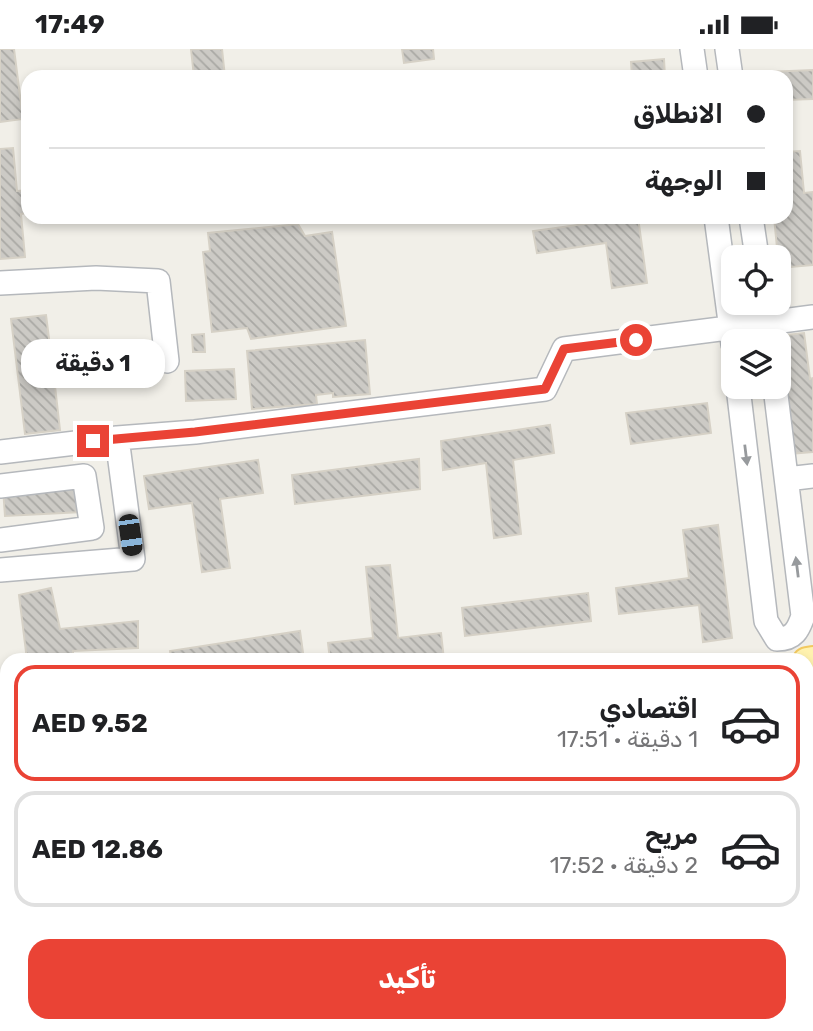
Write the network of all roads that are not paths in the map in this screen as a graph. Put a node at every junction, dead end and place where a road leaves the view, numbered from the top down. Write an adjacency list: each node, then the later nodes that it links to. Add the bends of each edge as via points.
1 (692, 49): 3 (street)
2 (727, 49): 4 (street)
3 (695, 70)
4 (730, 70)
5 (717, 224): 11 (street)
6 (752, 224): 7 (street)
7 (755, 245)
8 (0, 283): 14 (street, via 96,278 158,281)
9 (813, 317): 10 (street)
10 (766, 322): 12 (street)
11 (731, 329)
12 (749, 329)
13 (721, 337): 17 (street, via 564,349 545,389)
14 (167, 361)
15 (739, 399): 20 (street, one-way to 20, via 766,621 777,639 797,632 803,616)
16 (777, 399): 20 (street)
17 (117, 438): 18 (street); 23 (street, via 133,559)
18 (0, 452)
19 (813, 476): 20 (street)
20 (787, 479)
21 (0, 486): 22 (street, via 84,475 92,528)
22 (0, 540)
23 (0, 570)

